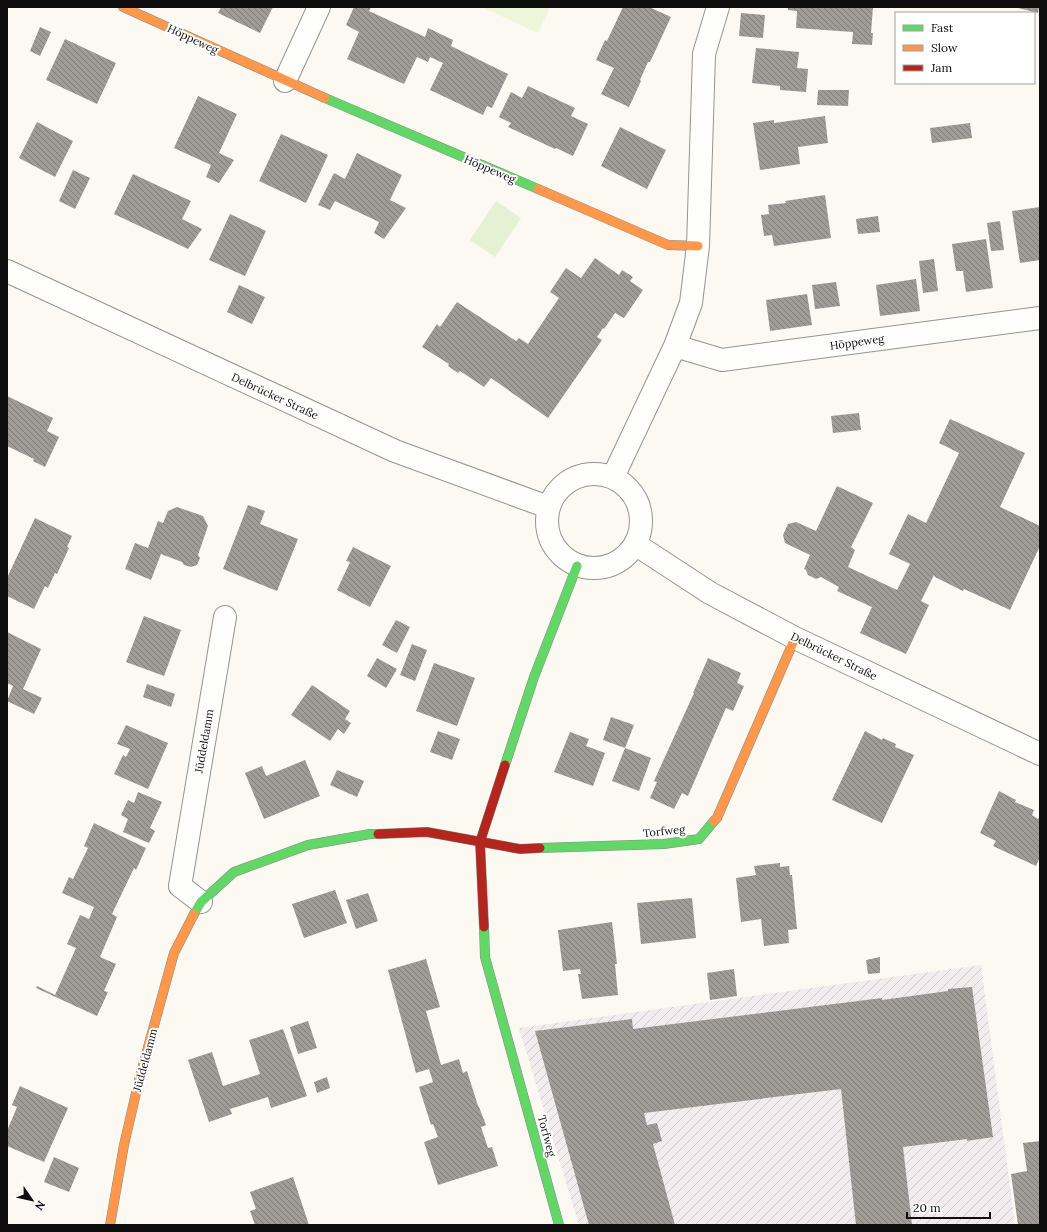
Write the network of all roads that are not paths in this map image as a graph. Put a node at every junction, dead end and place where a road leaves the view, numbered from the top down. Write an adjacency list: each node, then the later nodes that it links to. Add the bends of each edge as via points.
1 (123, 7): 4 (street, Höppeweg)
2 (319, 7): 4 (street)
3 (718, 7): 5 (street, via 704,54)
4 (285, 81): 5 (street, Höppeweg, via 668,245)
5 (698, 246): 8 (street, via 691,303)
6 (7, 271): 10 (street, Delbrücker Straße, via 395,451)
7 (1040, 318): 8 (street, Höppeweg, via 722,360)
8 (675, 346): 9 (street)
9 (613, 477): 10 (street, via 598,473 582,475 567,481 555,492); 11 (street, via 626,486 636,498 640,513 640,529)
10 (548, 507): 12 (street, via 546,521 551,542 564,558)
11 (635, 544): 12 (street, via 627,555 616,563 597,568); 14 (street, Delbrücker Straße, via 710,593)
12 (577, 566): 16 (street, Torfweg, via 534,677)
13 (225, 617): 17 (street, Jüddeldamm, via 180,886)
14 (795, 638): 15 (street, Delbrücker Straße); 16 (street, Torfweg, via 717,818 699,839 664,844 520,849)
15 (1040, 754)
16 (480, 842): 17 (street, Jüddeldamm, via 427,832 370,834 308,845 234,872); 19 (street, Torfweg, via 485,957)
17 (200, 902): 18 (street, Jüddeldamm, via 174,953 139,1080)
18 (110, 1225)
19 (559, 1225)

